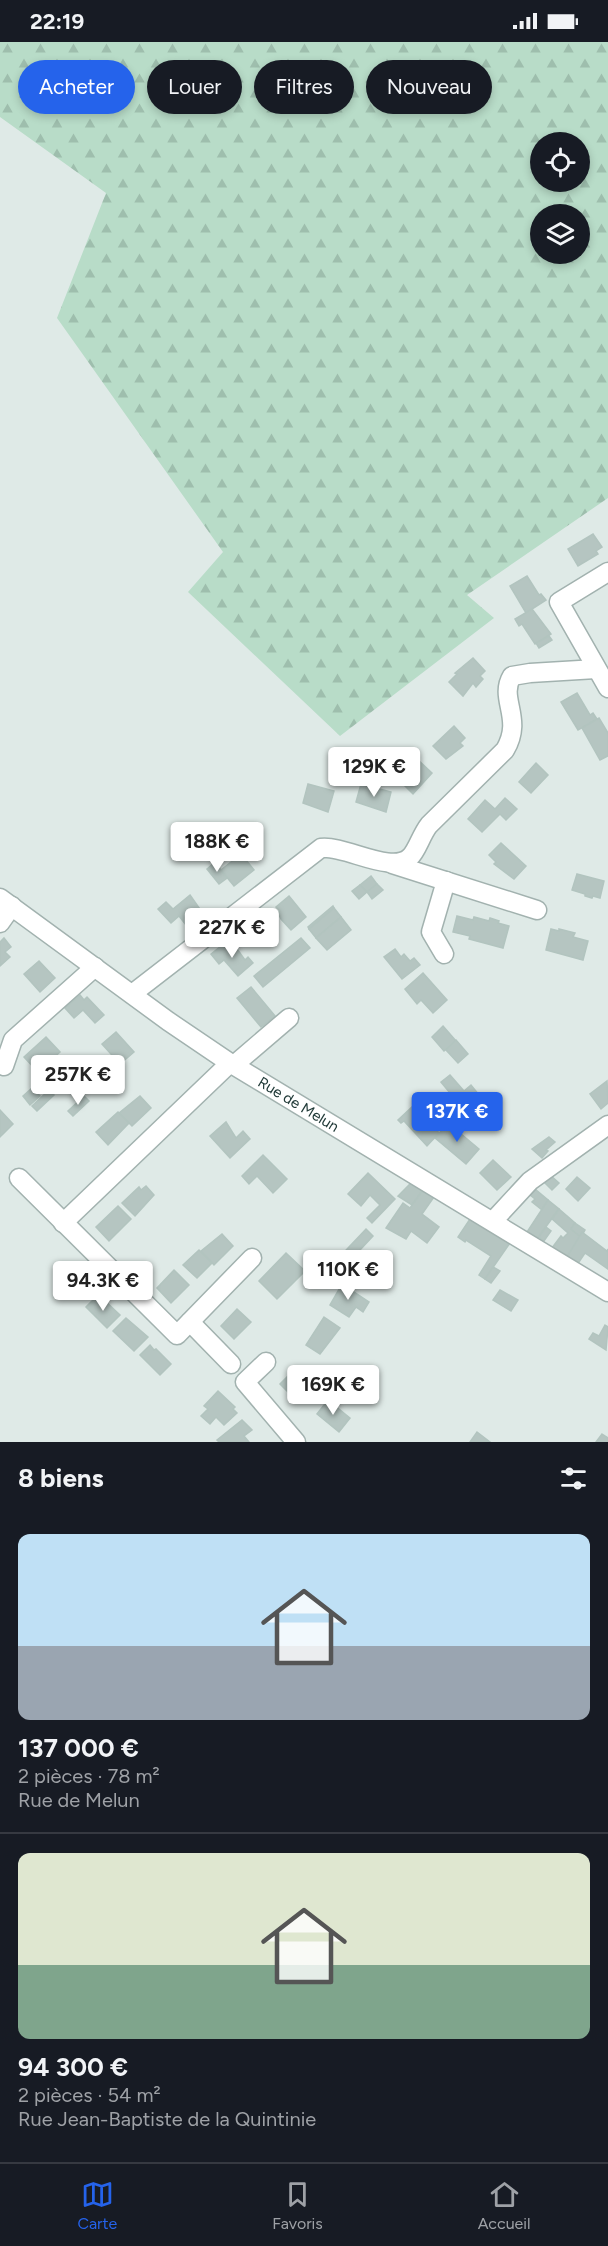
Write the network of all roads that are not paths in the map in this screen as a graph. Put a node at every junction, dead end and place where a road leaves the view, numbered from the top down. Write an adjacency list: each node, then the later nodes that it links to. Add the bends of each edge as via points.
1 (608, 572): 2 (street, via 559,602)
2 (596, 669): 3 (street); 4 (street, via 512,676 508,696 514,724 512,739 505,750 429,825 410,857)
3 (608, 688)
4 (392, 864): 5 (street); 11 (street, via 321,848)
5 (446, 881): 7 (street); 9 (street, via 431,932)
6 (6, 902): 8 (street); 10 (street, Rue de Melun)
7 (537, 910)
8 (0, 923)
9 (444, 954)
10 (95, 967): 11 (street, Rue de Melun); 14 (street, via 13,1040)
11 (132, 994): 13 (street, Rue de Melun)
12 (289, 1018): 13 (street)
13 (232, 1064): 17 (street, Rue de Melun); 18 (street)
14 (4, 1066)
15 (608, 1125): 17 (street, via 530,1181)
16 (19, 1178): 18 (street)
17 (493, 1221): 20 (street, Rue de Melun)
18 (63, 1223): 21 (street, via 177,1335)
19 (252, 1258): 21 (street)
20 (608, 1292)
21 (190, 1322): 23 (street)
22 (266, 1362): 24 (street, via 245,1382)
23 (231, 1364)
24 (296, 1442)

